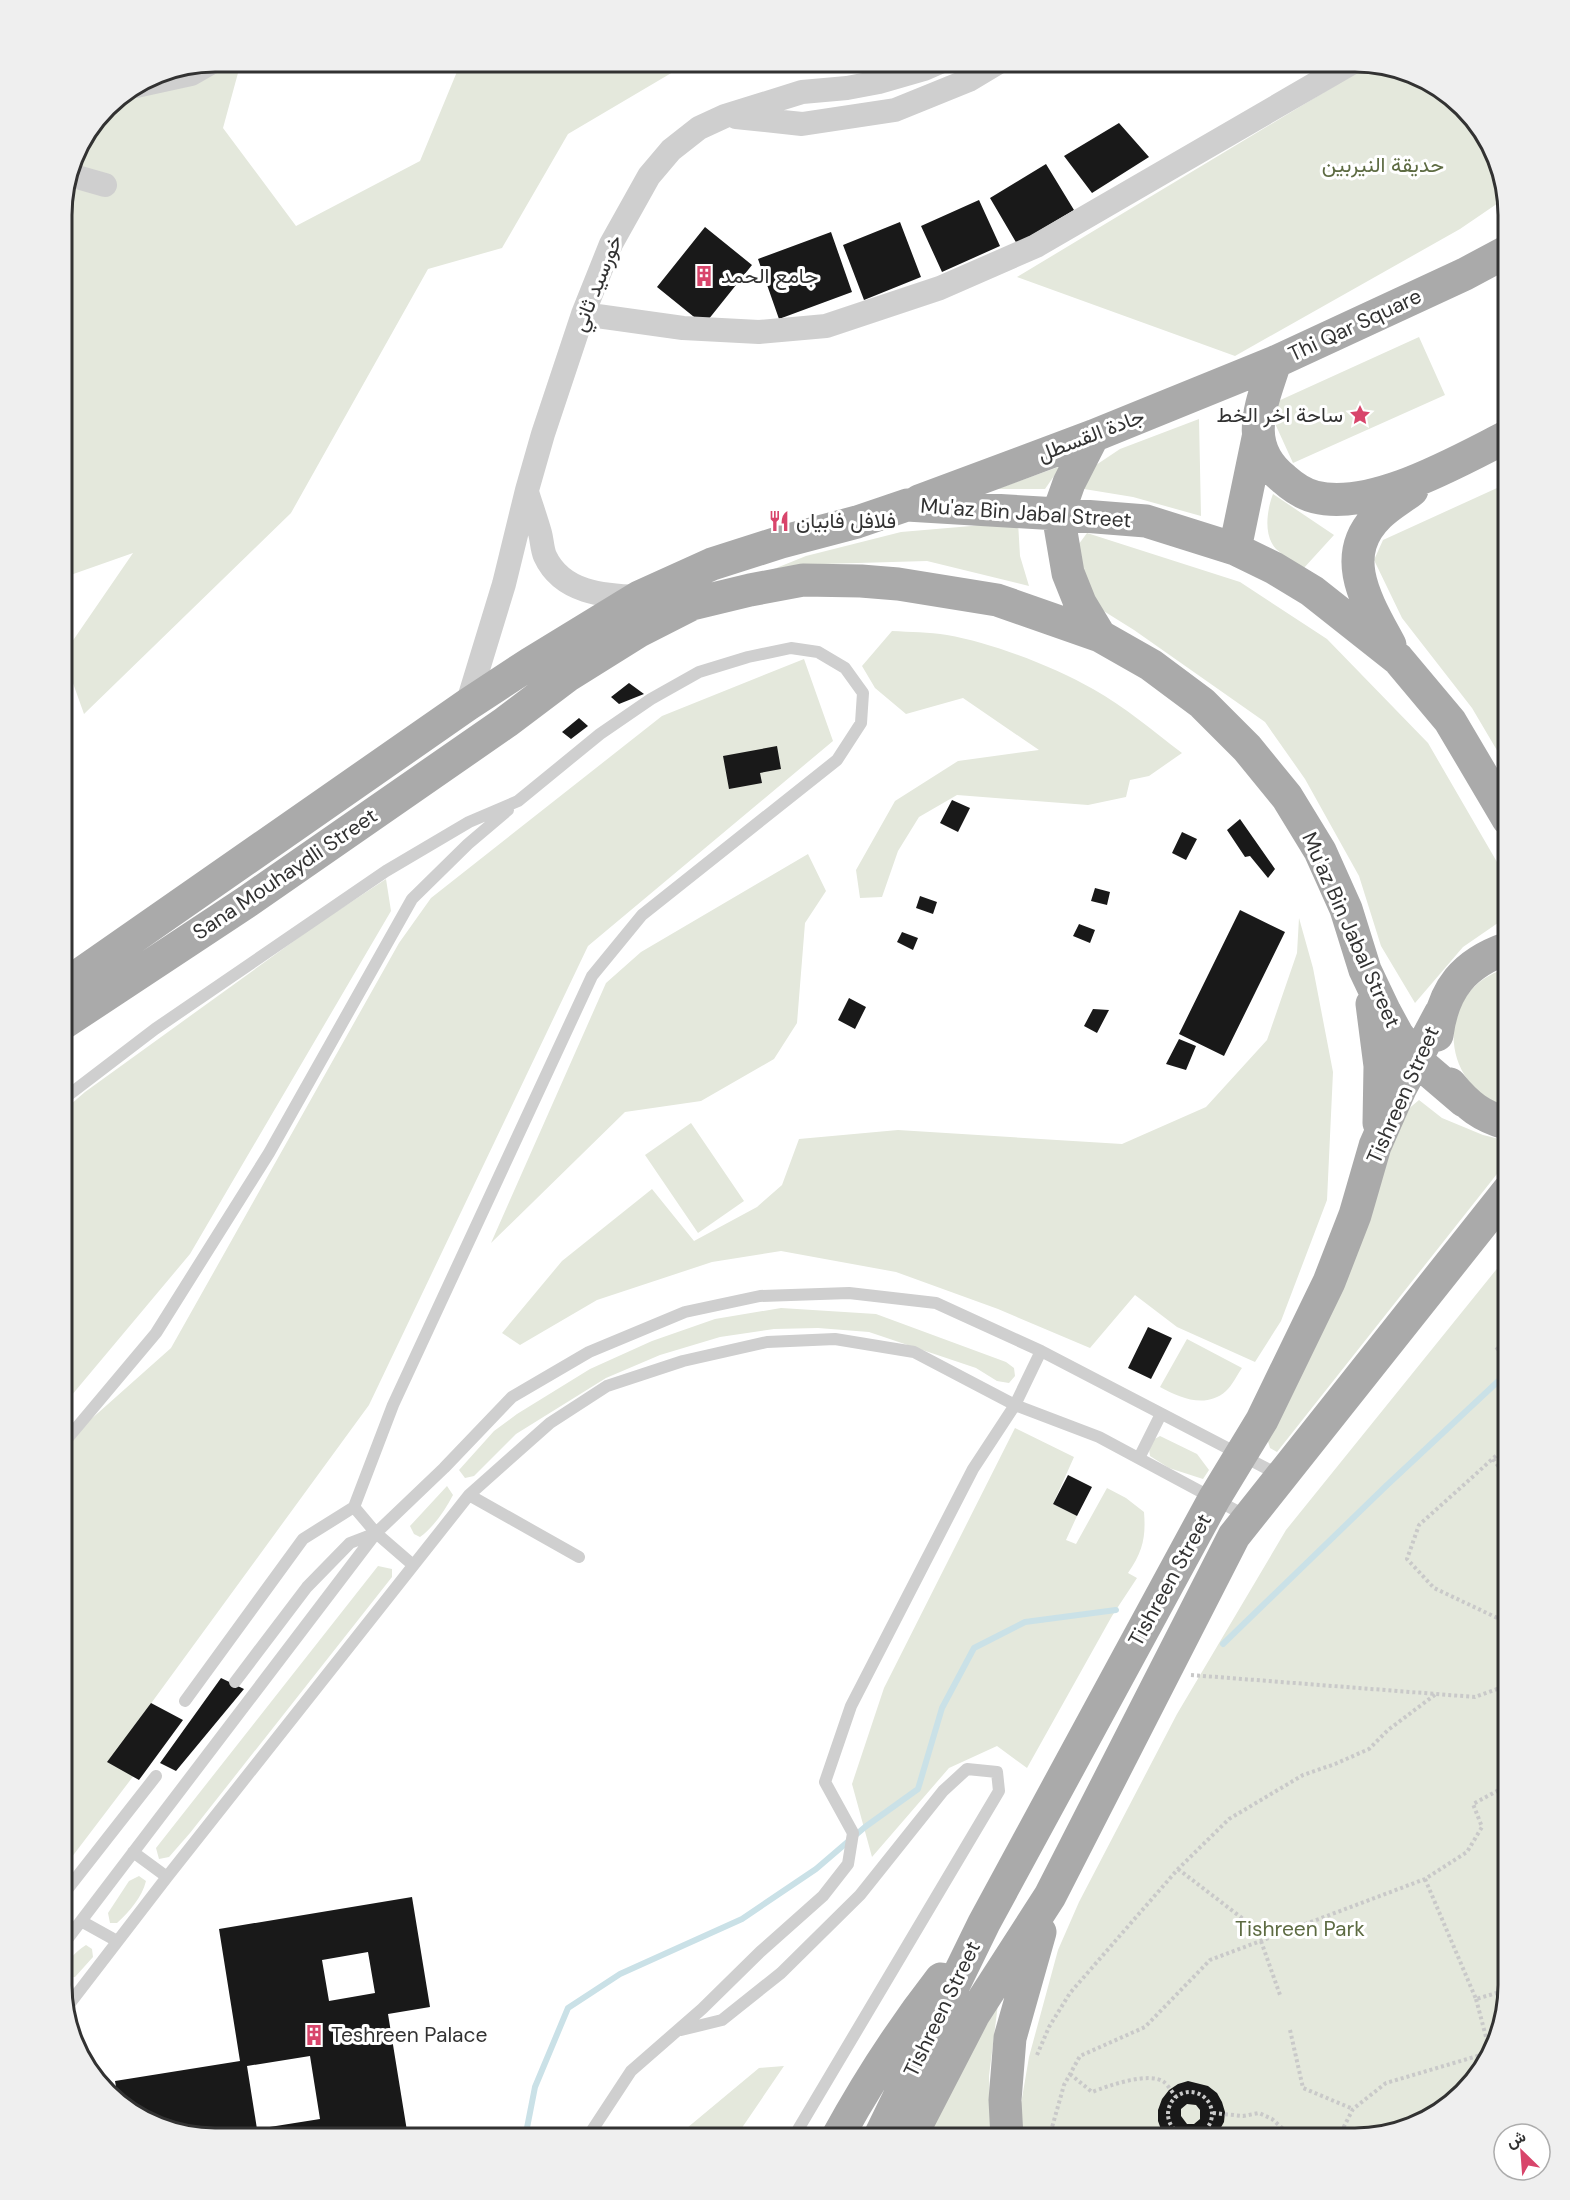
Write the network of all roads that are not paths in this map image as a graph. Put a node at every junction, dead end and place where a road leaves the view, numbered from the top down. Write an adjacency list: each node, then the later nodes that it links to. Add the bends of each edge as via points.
1 (914, 72): 4 (street, خورسيد ثاني, via 847,88 802,92)
2 (982, 72): 4 (street, via 895,110 802,124)
3 (1336, 72): 8 (street, via 1036,246 940,288 826,326 759,332 683,328)
4 (725, 116): 8 (street, خورسيد ثاني, via 699,128 671,150 649,176 611,244)
5 (77, 177): 6 (street)
6 (105, 185)
7 (1498, 257): 9 (main road, Thi Qar Square)
8 (583, 314): 14 (street, خورسيد ثاني)
9 (1275, 362): 10 (main road, جادة القسطل); 11 (main road, Thi Qar Square, via 1257,417)
10 (1093, 436): 15 (main road, جادة القسطل); 16 (main road)
11 (1257, 438): 13 (main road, via 1278,475 1295,489 1316,497 1363,496); 17 (main road, Thi Qar Square)
12 (1498, 441): 13 (main road)
13 (1435, 472): 20 (main road, via 1378,515 1358,544 1358,576 1368,604)
14 (527, 490): 18 (street, via 545,555 568,582 606,596); 21 (street, خورسيد ثاني, via 504,584)
15 (907, 505): 16 (main road, Mu'az Bin Jabal Street); 18 (main road, Mu'az Bin Jabal Street, via 712,564)
16 (1058, 514): 17 (main road, Mu'az Bin Jabal Street, via 1146,521); 19 (main road, via 1068,573)
17 (1235, 549): 20 (main road, Mu'az Bin Jabal Street, via 1312,591)
18 (639, 597): 21 (main road, Mu'az Bin Jabal Street)
19 (1100, 636): 22 (main road, Mu'az Bin Jabal Street, via 997,600 861,580 803,580 692,604 639,630 567,676); 26 (main road, Mu'az Bin Jabal Street, via 1151,665 1202,703 1247,748 1287,797 1320,851 1346,909)
20 (1398, 659): 23 (main road, Mu'az Bin Jabal Street, via 1450,721)
21 (467, 705): 27 (main road, Sana Mouhaydli Street)
22 (506, 722): 29 (main road, Sana Mouhaydli Street)
23 (1498, 800)
24 (518, 801): 31 (lane, via 469,822 386,871 155,1029); 39 (lane, via 412,899 269,1153 156,1333); 45 (lane, via 600,734 699,672 791,648 818,652 845,668 862,693 861,723 837,760 642,915 592,976 393,1405)
25 (1498, 952): 28 (main road, Tishreen Street, via 1464,972 1449,991)
26 (1365, 970): 30 (main road, Mu'az Bin Jabal Street, via 1384,1012); 34 (main road, via 1380,1066 1381,1115)
27 (72, 980)
28 (1440, 1014): 30 (main road, Tishreen Street); 32 (main road, via 1440,1061 1449,1083)
29 (72, 1017)
30 (1416, 1060): 32 (main road, Mu'az Bin Jabal Street); 34 (main road, Tishreen Street)
31 (72, 1092)
32 (1464, 1101): 33 (main road)
33 (1498, 1121)
34 (1375, 1146): 40 (main road, Tishreen Street, via 1355,1215 1329,1282 1262,1420)
35 (1498, 1205): 42 (main road, Tishreen Street)
36 (1041, 1351): 37 (lane); 38 (lane); 47 (lane, via 936,1304 849,1293 760,1296 685,1312 589,1352 512,1397)
37 (1015, 1405): 41 (lane, via 1100,1437); 43 (lane, via 914,1352 835,1339 767,1342 683,1361 607,1386 550,1424); 62 (lane, via 973,1469 851,1706 825,1782 853,1833 848,1864 823,1896)
38 (1161, 1414): 40 (lane); 41 (lane)
39 (72, 1433)
40 (1239, 1454): 42 (lane); 44 (main road, Tishreen Street)
41 (1139, 1458): 44 (lane)
42 (1281, 1477): 46 (main road, Tishreen Street)
43 (469, 1495): 48 (lane); 49 (lane)
44 (1214, 1498): 46 (lane); 58 (main road, Tishreen Street)
45 (354, 1507): 47 (lane); 51 (lane, via 303,1539)
46 (1249, 1517): 56 (main road, Tishreen Street, via 1234,1536)
47 (376, 1533): 49 (lane); 50 (lane, via 350,1543 314,1580); 53 (lane)
48 (579, 1557)
49 (413, 1565): 54 (lane)
50 (235, 1682)
51 (184, 1701)
52 (156, 1776): 55 (lane)
53 (134, 1852): 54 (lane); 57 (lane)
54 (167, 1877): 60 (lane)
55 (72, 1883)
56 (1050, 1896): 67 (main road, Tishreen Street, via 974,2014); 68 (main road, via 1010,2038)
57 (81, 1921): 59 (lane); 60 (lane)
58 (984, 1923): 65 (main road, via 910,2019); 66 (main road, Tishreen Street)
59 (72, 1933)
60 (117, 1941): 61 (lane)
61 (73, 1999)
62 (677, 2031): 63 (lane, via 631,2071); 64 (lane, via 722,2020 781,1973 860,1895 943,1791 967,1769 997,1772 999,1791)
63 (594, 2128)
64 (799, 2128)
65 (842, 2128)
66 (884, 2128)
67 (915, 2128)
68 (1006, 2128)

